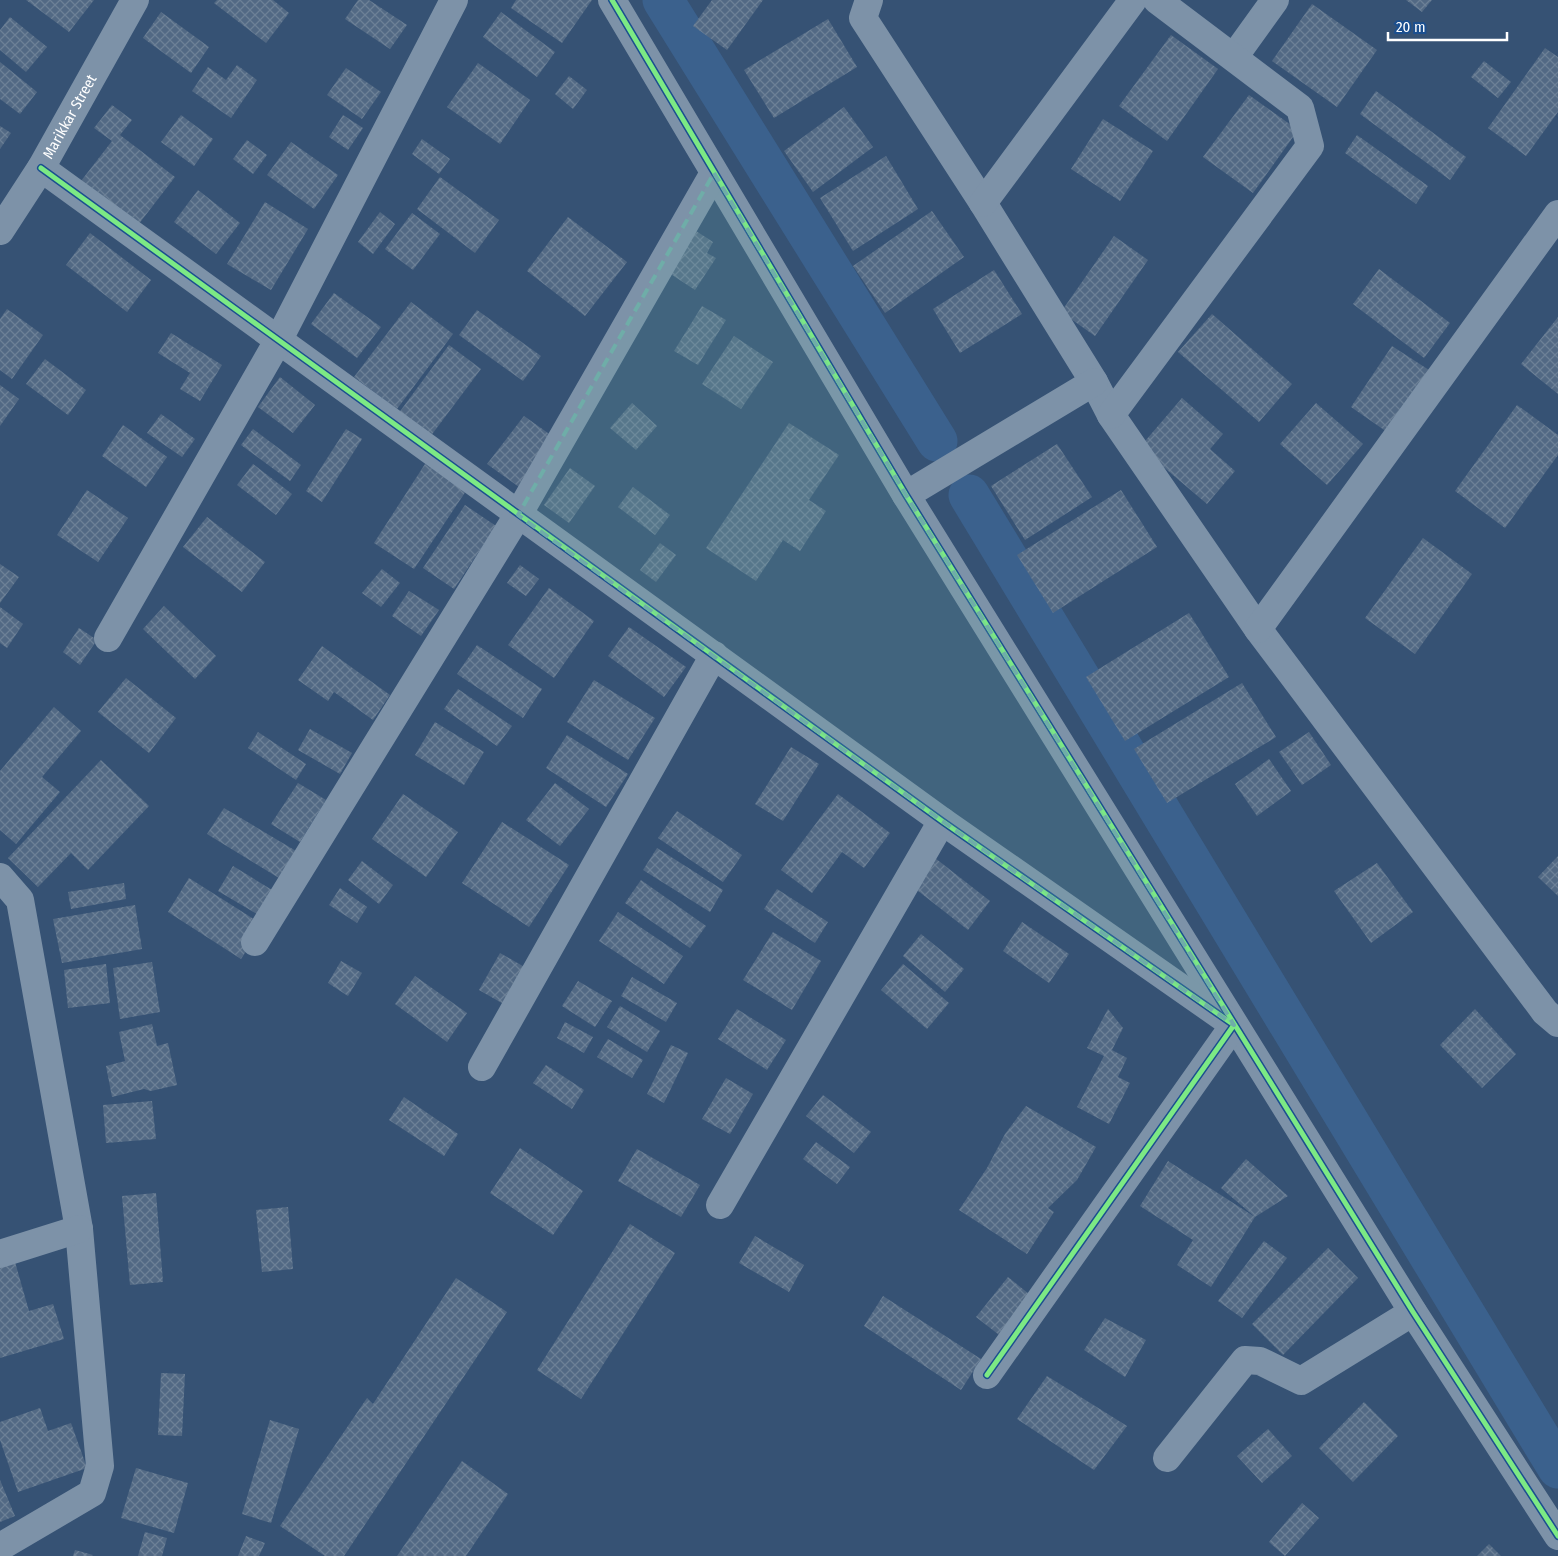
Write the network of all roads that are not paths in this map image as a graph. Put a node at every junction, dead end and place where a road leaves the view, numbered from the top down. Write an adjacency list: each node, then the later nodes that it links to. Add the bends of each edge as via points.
1 (135, 0): 9 (street, Marikkar Street)
2 (454, 0): 14 (street)
3 (612, 0): 10 (street)
4 (869, 0): 11 (street, via 863,18)
5 (1133, 0): 11 (street)
6 (1158, 0): 8 (street)
7 (1275, 0): 8 (street)
8 (1234, 57): 16 (street, via 1300,108 1310,146)
9 (41, 168): 13 (street, Marikkar Street); 14 (street)
10 (714, 173): 17 (street); 18 (street)
11 (983, 204): 15 (street)
12 (1558, 214): 19 (street)
13 (0, 231)
14 (278, 341): 18 (street); 20 (street)
15 (1094, 382): 16 (street); 17 (street)
16 (1111, 415): 19 (street)
17 (906, 495): 26 (street)
18 (518, 515): 21 (street); 24 (street)
19 (1258, 629): 25 (street)
20 (108, 638)
21 (714, 655): 22 (street); 27 (street)
22 (942, 821): 26 (street); 28 (street)
23 (0, 877): 29 (street, via 20,900)
24 (255, 942)
25 (1554, 1011)
26 (1234, 1025): 31 (street); 32 (street)
27 (482, 1067)
28 (720, 1206)
29 (79, 1229): 30 (street); 35 (street, via 100,1466 92,1493)
30 (0, 1254)
31 (1413, 1312): 33 (street, via 1301,1381 1260,1361 1244,1360); 34 (street)
32 (987, 1375)
33 (1167, 1458)
34 (1558, 1536)
35 (0, 1547)

